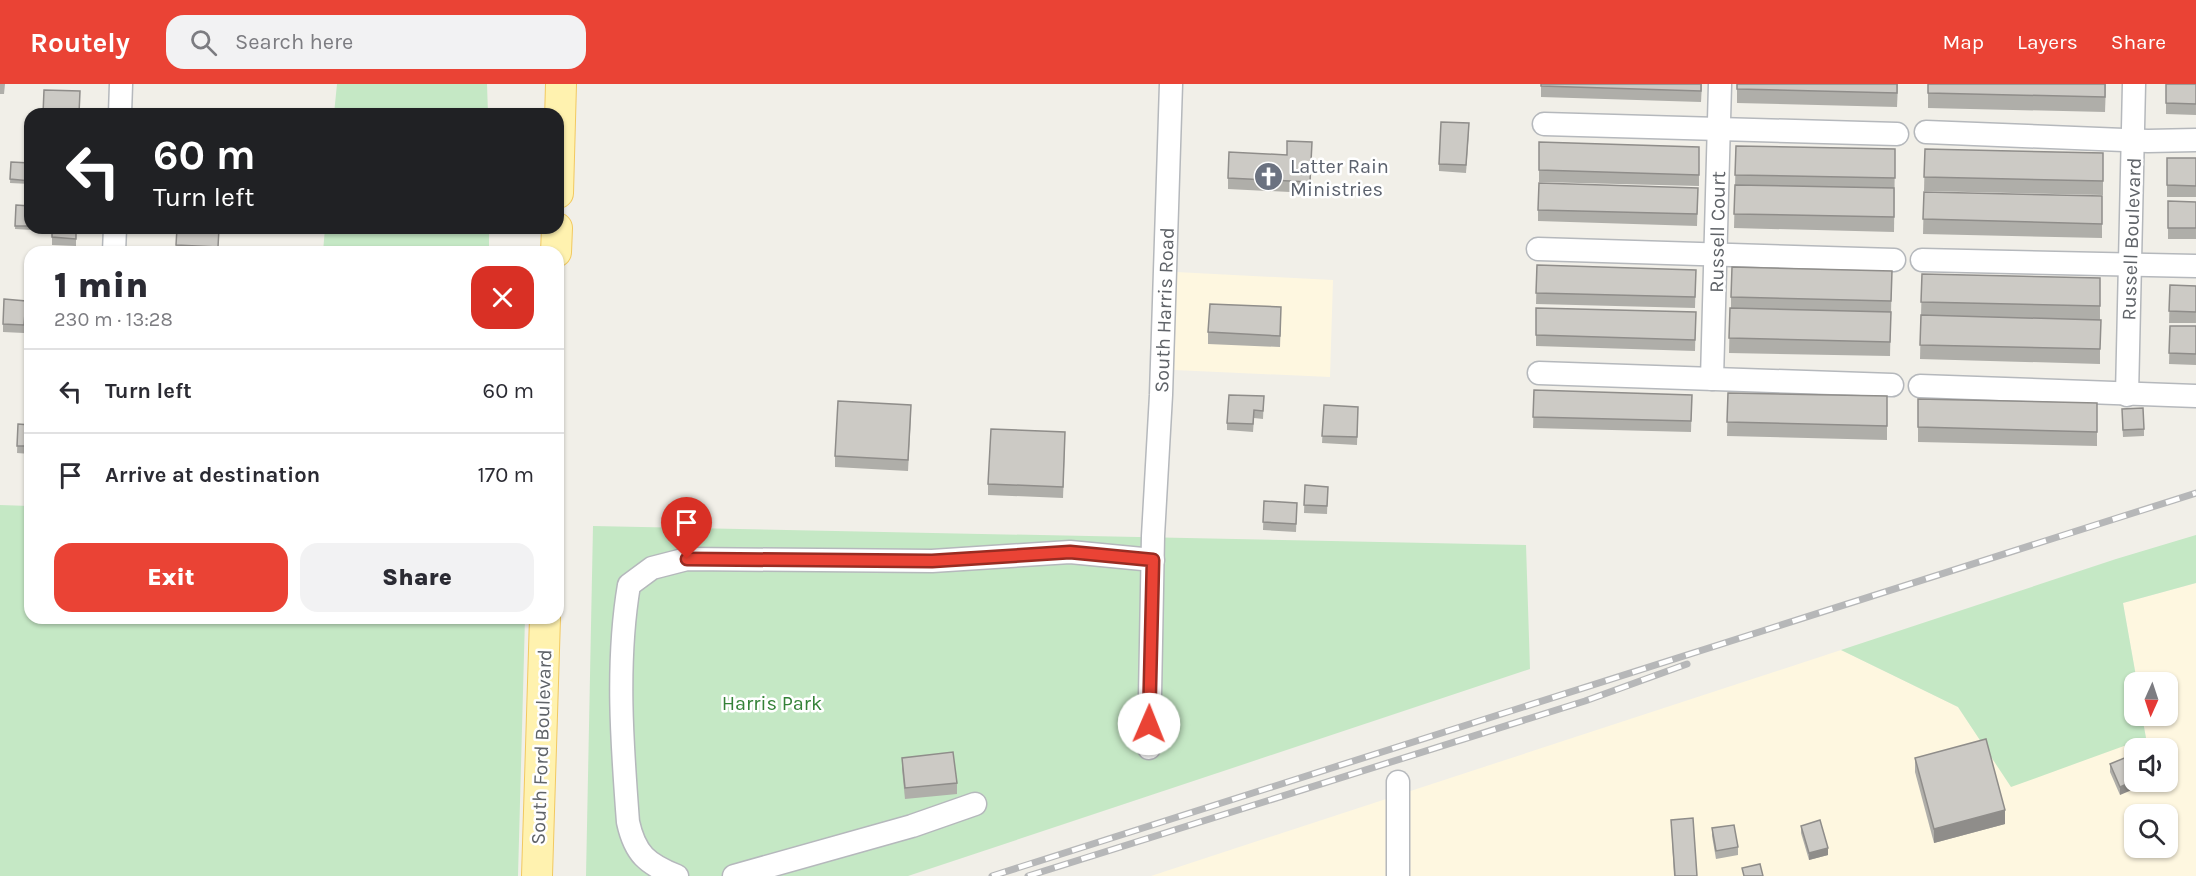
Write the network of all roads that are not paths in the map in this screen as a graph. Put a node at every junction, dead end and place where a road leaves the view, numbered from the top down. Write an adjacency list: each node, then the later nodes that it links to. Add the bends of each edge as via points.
1 (122, 84): 6 (street)
2 (561, 84): 7 (main road)
3 (1172, 84): 26 (street, South Harris Road)
4 (1720, 84): 9 (street, Russell Court)
5 (2134, 84): 12 (street, Russell Boulevard)
6 (120, 108)
7 (560, 108)
8 (1544, 124): 9 (street)
9 (1720, 130): 11 (street); 15 (street, Russell Court)
10 (1926, 132): 12 (street)
11 (1897, 134)
12 (2133, 140): 13 (street); 18 (street, Russell Boulevard)
13 (2196, 140)
14 (1538, 249): 15 (street)
15 (1716, 255): 16 (street); 21 (street, Russell Court)
16 (1894, 260)
17 (1922, 260): 18 (street)
18 (2130, 265): 19 (street); 24 (street, Russell Boulevard)
19 (2196, 266)
20 (1539, 373): 21 (street)
21 (1712, 379): 22 (street)
22 (1892, 385)
23 (1920, 386): 24 (street)
24 (2127, 394): 25 (street)
25 (2196, 396)
26 (1153, 560): 28 (street, South Harris Road); 32 (street, via 1070,552 932,561 687,559 652,568 629,585 622,624 620,664 628,822 632,840 642,856)
27 (545, 624): 31 (main road, South Ford Boulevard)
28 (1149, 748)
29 (1398, 782): 34 (street)
30 (975, 804): 33 (street, via 912,826)
31 (537, 876)
32 (676, 876)
33 (734, 876)
34 (1398, 876)

